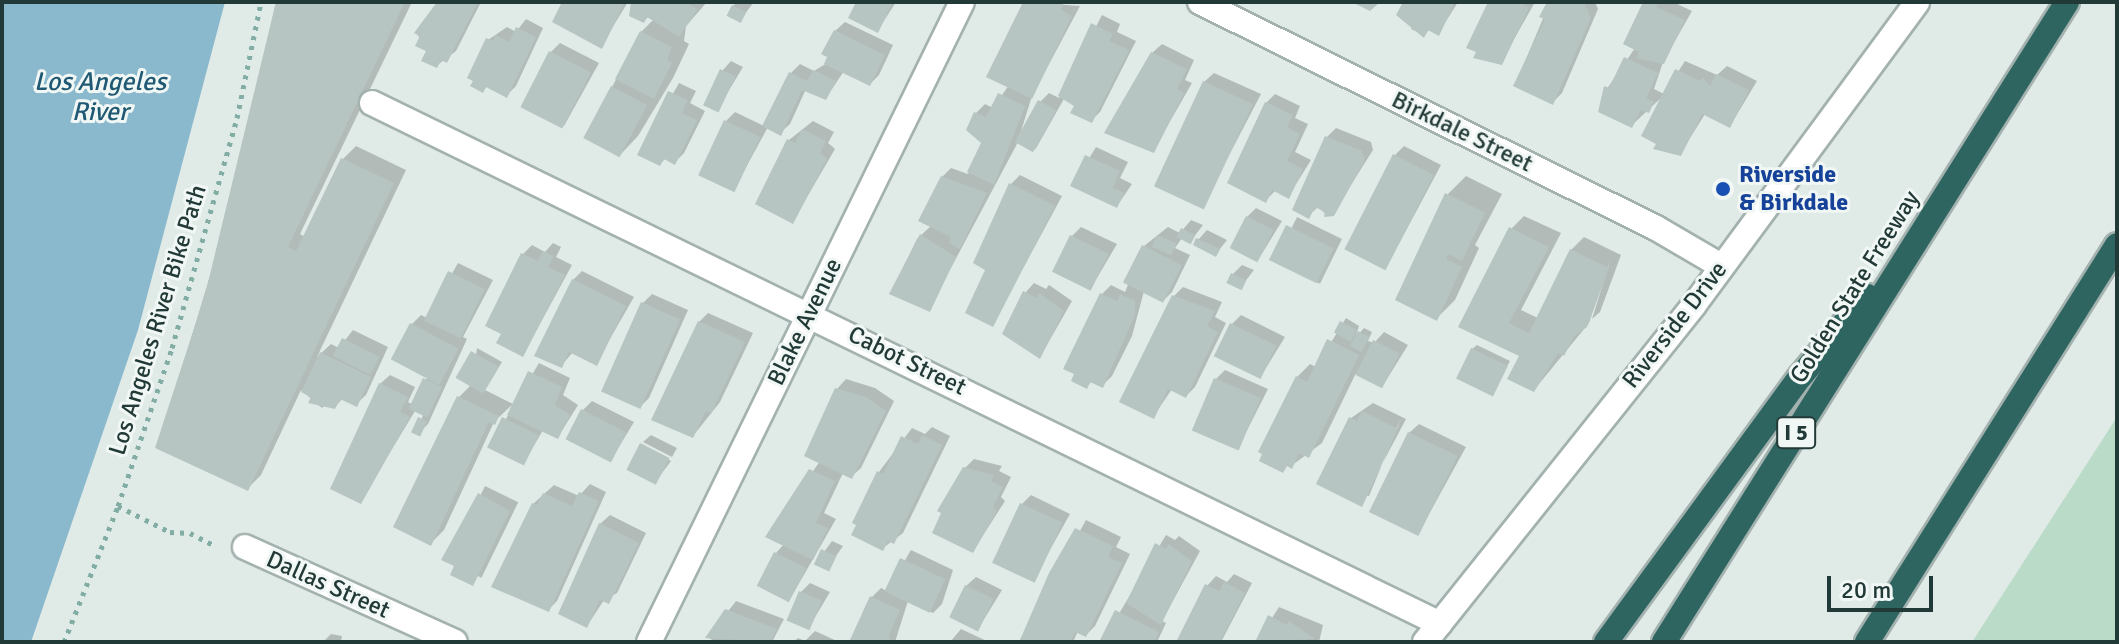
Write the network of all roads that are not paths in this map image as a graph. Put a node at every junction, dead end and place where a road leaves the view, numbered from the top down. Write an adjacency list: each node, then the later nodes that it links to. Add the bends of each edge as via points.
1 (962, 2): 9 (street, Blake Avenue)
2 (1200, 2): 8 (street, Birkdale Street, via 1656,228)
3 (1917, 2): 8 (street, Riverside Drive)
4 (2067, 2): 6 (highway, Golden State Freeway / I 5)
5 (372, 103): 9 (street, Cabot Street)
6 (1928, 224): 14 (highway, via 1801,376); 15 (highway, Golden State Freeway / I 5)
7 (2117, 245): 16 (highway)
8 (1721, 266): 11 (street, Riverside Drive)
9 (810, 312): 11 (street, Cabot Street); 13 (street, Blake Avenue)
10 (245, 547): 12 (street, Dallas Street)
11 (1433, 633)
12 (455, 642)
13 (649, 642)
14 (1606, 642)
15 (1664, 642)
16 (1867, 642)

